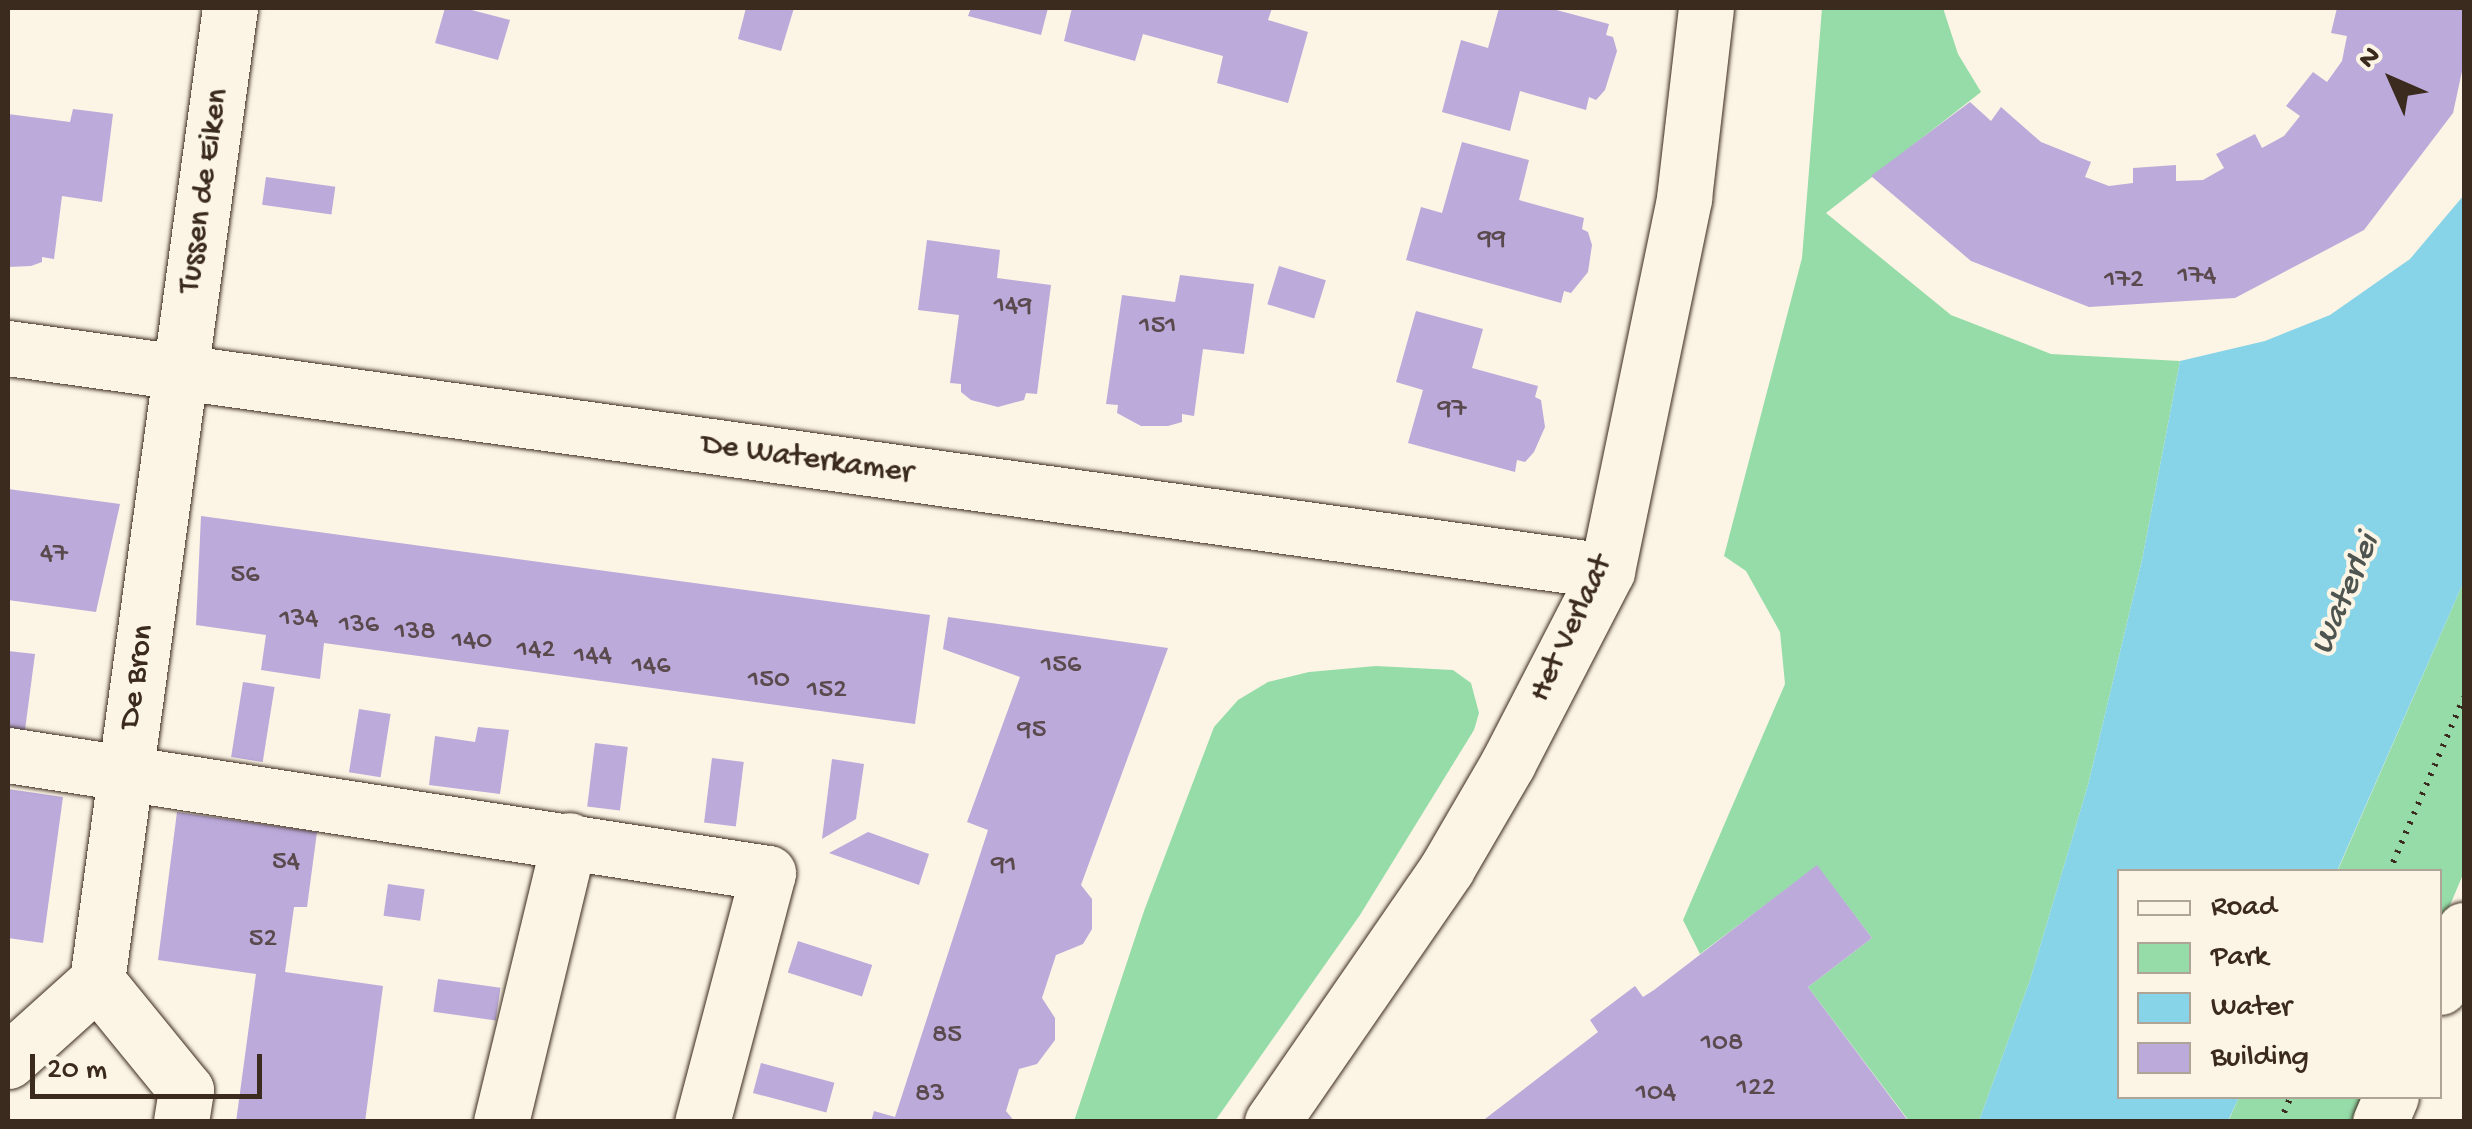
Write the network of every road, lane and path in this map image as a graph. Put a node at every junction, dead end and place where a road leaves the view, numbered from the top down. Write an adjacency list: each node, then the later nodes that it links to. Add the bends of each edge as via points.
1 (230, 8): 4 (street, Tussen de Eiken)
2 (1706, 8): 5 (street, Het Verlaat, via 1684,198)
3 (8, 348): 4 (street, De Waterkamer)
4 (180, 374): 5 (street, De Waterkamer); 8 (street, De Bron)
5 (1607, 571): 18 (street, Het Verlaat, via 1447,868)
6 (2464, 697): 10 (path)
7 (8, 754): 8 (street)
8 (126, 771): 9 (street); 12 (street, De Bron)
9 (569, 840): 16 (street); 17 (street, via 768,872)
10 (2391, 869)
11 (2464, 930): 13 (street)
12 (97, 981): 14 (street); 15 (street, via 186,1090)
13 (2442, 982)
14 (8, 1061)
15 (181, 1122)
16 (501, 1122)
17 (702, 1122)
18 (1272, 1122)

